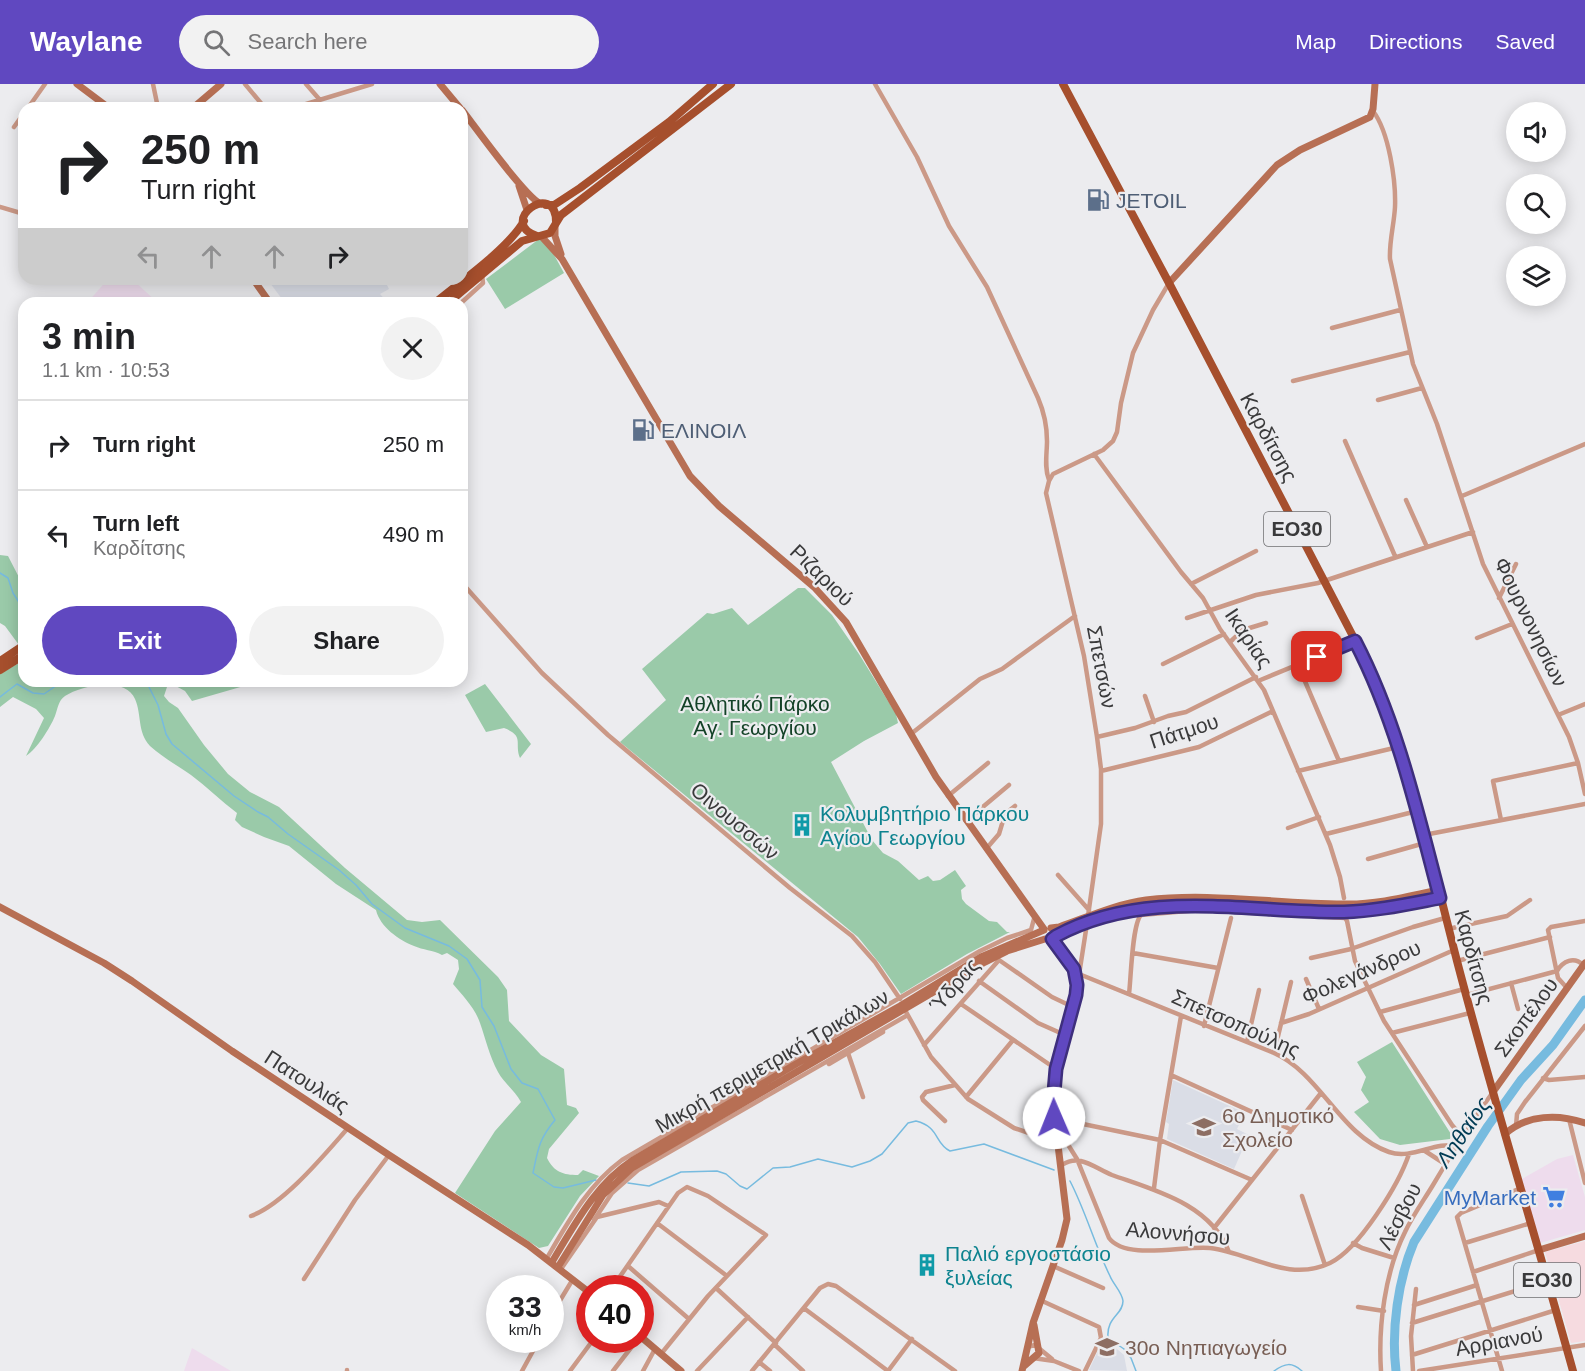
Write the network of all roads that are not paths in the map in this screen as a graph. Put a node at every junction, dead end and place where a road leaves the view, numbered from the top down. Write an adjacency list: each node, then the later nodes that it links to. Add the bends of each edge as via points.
1 (45, 84): 16 (street)
2 (77, 84): 17 (street)
3 (160, 84): 14 (street)
4 (221, 84): 19 (street)
5 (244, 84): 20 (street)
6 (306, 84): 15 (street)
7 (372, 84): 15 (street)
8 (440, 84): 22 (street)
9 (713, 84): 28 (main road, via 580,188 554,205)
10 (731, 84): 33 (main road, via 585,195)
11 (875, 84): 52 (street, Σπετσών, via 987,287 1038,398 1047,429)
12 (1063, 84): 38 (main road, Καρδίτσης / ΕΟ30)
13 (1375, 84): 23 (street)
14 (154, 86): 18 (street)
15 (320, 100): 21 (street)
16 (32, 102)
17 (101, 102)
18 (157, 102)
19 (200, 102)
20 (260, 102)
21 (313, 102)
22 (455, 102)
23 (1373, 111): 38 (street, via 1364,121 1277,165); 43 (street, Φουρνονησίων, via 1381,125 1393,177 1395,203 1389,243)
24 (468, 118): 27 (street)
25 (18, 121): 26 (street)
26 (14, 127)
27 (519, 183): 28 (street, via 533,200); 30 (street)
28 (544, 204): 30 (main road, via 532,205); 33 (main road, via 555,213)
29 (0, 207): 31 (street)
30 (527, 210): 32 (main road)
31 (18, 212)
32 (524, 221): 34 (main road, via 529,232); 36 (main road)
33 (556, 224): 34 (main road, via 550,233); 35 (street, Ριζαριού, via 555,236)
34 (539, 236): 35 (street, Ριζαριού); 37 (main road, via 522,241)
35 (562, 259): 85 (street, Ριζαριού, via 690,476 838,611)
36 (468, 275)
37 (482, 275): 41 (main road); 42 (street, via 483,283)
38 (1169, 283): 51 (street, via 1133,353 1115,436); 60 (main road, Καρδίτσης / ΕΟ30)
39 (457, 285): 40 (main road)
40 (442, 297)
41 (455, 297)
42 (468, 297)
43 (1400, 310): 44 (street); 45 (street, Φουρνονησίων)
44 (1332, 328)
45 (1410, 352): 46 (street); 47 (street, Φουρνονησίων)
46 (1293, 381)
47 (1422, 388): 48 (street); 53 (street, Φουρνονησίων)
48 (1378, 400)
49 (1345, 441): 58 (street)
50 (1585, 444): 53 (street)
51 (1094, 454): 52 (street); 61 (street, Ικαρίας)
52 (1049, 480): 65 (street, Σπετσών, via 1047,502)
53 (1462, 496): 55 (street, Φουρνονησίων)
54 (1406, 500): 56 (street)
55 (1473, 532): 56 (street); 63 (street, Φουρνονησίων)
56 (1427, 547): 58 (street)
57 (1256, 551): 61 (street)
58 (1395, 556): 60 (street)
59 (1516, 564): 63 (street)
60 (1324, 580): 64 (street); 71 (main road, Καρδίτσης / ΕΟ30)
61 (1191, 584): 64 (street, Ικαρίας)
62 (468, 590): 140 (street, Οινουσσών, via 542,674 630,754 840,925 870,956)
63 (1499, 598): 68 (street, Φουρνονησίων)
64 (1210, 609): 66 (street); 69 (street, Ικαρίας)
65 (1075, 616): 85 (street, via 1002,669 981,679); 86 (street, Σπετσών)
66 (1187, 618)
67 (1266, 623): 72 (street, via 1248,627)
68 (1512, 624): 70 (street); 83 (street, Φουρνονησίων)
69 (1224, 634): 72 (street, Ικαρίας); 76 (street)
70 (1477, 639)
71 (1355, 641): 77 (street); 87 (main road, Καρδίτσης / ΕΟ30, via 1379,690)
72 (1230, 642): 79 (street, Ικαρίας)
73 (18, 649): 75 (main road)
74 (18, 659): 78 (main road)
75 (0, 661)
76 (1163, 664)
77 (1298, 665): 79 (street); 88 (street)
78 (0, 670)
79 (1257, 679): 82 (street, Ικαρίας); 84 (street, via 1203,705)
80 (1145, 696): 84 (street)
81 (1585, 704): 83 (street)
82 (1273, 711): 91 (street, Πάτμου, via 1209,744); 92 (street, Ικαρίας)
83 (1558, 715): 90 (street, Φουρνονησίων)
84 (1154, 722): 86 (street)
85 (911, 734): 95 (street, Ριζαριού)
86 (1097, 736): 91 (street, Σπετσών)
87 (1398, 747): 88 (street); 98 (main road, Καρδίτσης / ΕΟ30)
88 (1339, 761): 92 (street)
89 (988, 763): 95 (street)
90 (1578, 763): 94 (street, Φουρνονησίων); 100 (street, via 1493,781)
91 (1101, 771): 112 (street, Σπετσών, via 1101,824)
92 (1298, 771): 99 (street, Ικαρίας)
93 (1009, 784): 101 (street)
94 (1585, 794)
95 (948, 796): 101 (street, Ριζαριού)
96 (1585, 804): 100 (street)
97 (1015, 806): 105 (street, via 1005,814 999,834)
98 (1416, 811): 103 (street); 104 (main road, Καρδίτσης / ΕΟ30)
99 (1319, 817): 102 (street); 103 (street, Ικαρίας)
100 (1501, 820): 104 (street)
101 (966, 821): 105 (street, Ριζαριού)
102 (1288, 828)
103 (1326, 834): 109 (street, Ικαρίας)
104 (1424, 839): 106 (street); 108 (main road, Καρδίτσης / ΕΟ30)
105 (986, 849): 113 (street, Ριζαριού)
106 (1368, 859)
107 (1058, 875): 112 (street)
108 (1439, 894): 112 (street, Μικρή περιμετρική Τρικάλων, via 1343,904 1168,898); 115 (main road, Καρδίτσης / ΕΟ30); 121 (street, Μικρή περιμετρική Τρικάλων, via 1384,908 1344,912 1210,905 1151,907 1098,919)
109 (1344, 898)
110 (1530, 900): 118 (street, via 1506,916)
111 (0, 907): 174 (street, Πατουλιάς, via 125,976)
112 (1088, 913): 117 (street, Μικρή περιμετρική Τρικάλων)
113 (1035, 915): 117 (street, Ριζαριού); 140 (street, via 1031,930 985,948)
114 (1231, 918): 128 (street)
115 (1445, 918): 118 (main road, Καρδίτσης / ΕΟ30); 122 (street)
116 (1585, 921): 120 (street, via 1549,928)
117 (1046, 929): 121 (street, via 1043,936); 204 (street, Μικρή περιμετρική Τρικάλων, via 981,957 633,1160 594,1195)
118 (1448, 929): 123 (main road, Καρδίτσης / ΕΟ30)
119 (1086, 930): 130 (street)
120 (1550, 937): 126 (street); 129 (street)
121 (1050, 938): 130 (street); 147 (street, Μικρή περιμετρική Τρικάλων, via 996,956)
122 (1352, 949): 124 (street, via 1345,918 1198,910 1138,916); 125 (street); 135 (street)
123 (1454, 950): 126 (main road, Καρδίτσης / ΕΟ30); 135 (street, Φολεγάνδρου)
124 (1133, 953): 128 (street); 139 (street)
125 (1311, 958)
126 (1457, 961): 138 (main road, Καρδίτσης / ΕΟ30)
127 (1584, 964): 129 (street, via 1571,960); 136 (street, Σκοπέλου)
128 (1218, 968): 150 (street)
129 (1557, 971): 134 (street); 136 (street)
130 (1078, 975): 139 (street, Σπετσοπούλης); 142 (street)
131 (1306, 979): 143 (street)
132 (979, 981): 141 (street, Ύδρας); 142 (street, Ύδρας, via 999,960); 153 (street, via 1043,1026)
133 (1290, 982): 149 (street)
134 (1511, 983): 138 (street); 144 (street)
135 (1368, 987): 143 (street, Φολεγάνδρου); 145 (street)
136 (1567, 988): 166 (street, Σκοπέλου)
137 (1259, 990): 155 (street)
138 (1466, 992): 145 (street); 146 (main road, Καρδίτσης / ΕΟ30)
139 (1129, 994): 148 (street, Σπετσοπούλης)
140 (900, 999): 204 (street, via 620,1162 586,1195)
141 (961, 1004): 154 (street); 156 (street, Ύδρας)
142 (1073, 1007): 153 (street)
143 (1319, 1009): 149 (street, Φολεγάνδρου)
144 (1518, 1009)
145 (1380, 1011): 152 (street)
146 (1471, 1012): 152 (street); 166 (main road, Καρδίτσης / ΕΟ30)
147 (906, 1014): 156 (street); 157 (street); 194 (street, via 638,1170 612,1193); 204 (street, Μικρή περιμετρική Τρικάλων, via 831,1051 628,1171 603,1195)
148 (1181, 1016): 150 (street, Σπετσοπούλης); 161 (street)
149 (1281, 1023): 158 (street)
150 (1204, 1026): 155 (street, Σπετσοπούλης)
151 (1585, 1026): 163 (street)
152 (1392, 1033): 178 (street)
153 (1065, 1035): 160 (street)
154 (1013, 1040): 160 (street); 168 (street)
155 (1247, 1042): 158 (street, Σπετσοπούλης)
156 (924, 1045): 164 (street)
157 (848, 1053): 159 (street); 167 (street)
158 (1274, 1053): 165 (street, Σπετσοπούλης, via 1296,1066)
159 (829, 1064)
160 (1056, 1069): 170 (street)
161 (1171, 1075): 175 (street); 179 (street)
162 (1585, 1077): 163 (street)
163 (1544, 1078): 173 (street, via 1517,1114)
164 (955, 1084): 168 (street); 171 (street, via 926,1092 922,1097)
165 (1321, 1093): 175 (street); 182 (street, Σπετσοπούλης, via 1371,1142 1390,1152)
166 (1494, 1095): 176 (main road, Καρδίτσης / ΕΟ30); 178 (street, Λέσβου)
167 (863, 1097)
168 (966, 1097): 177 (street, via 1014,1128)
169 (1569, 1117): 172 (street); 173 (street, via 1549,1117); 188 (street)
170 (1054, 1118): 177 (street); 179 (street)
171 (945, 1121)
172 (1585, 1123)
173 (1516, 1126): 176 (street)
174 (348, 1128): 183 (street, Πατουλιάς); 193 (street, via 274,1204)
175 (1293, 1130): 187 (street)
176 (1505, 1134): 190 (main road, Καρδίτσης / ΕΟ30)
177 (1057, 1137): 184 (street, Αλοννήσου, via 1067,1143); 186 (street)
178 (1463, 1138): 180 (street, Λέσβου)
179 (1160, 1140): 187 (street); 189 (street)
180 (1457, 1146): 181 (street, Σπετσοπούλης); 185 (street, Λέσβου)
181 (1424, 1151): 182 (street, Σπετσοπούλης); 185 (street)
182 (1410, 1154): 199 (street, Αλοννήσου, via 1386,1199)
183 (389, 1155): 204 (street, Πατουλιάς); 211 (street)
184 (1077, 1159): 186 (street); 189 (street); 202 (street, Αλοννήσου, via 1115,1244 1131,1249 1206,1248)
185 (1445, 1164): 203 (street, Λέσβου, via 1409,1223)
186 (1062, 1165): 207 (street, via 1067,1219)
187 (1252, 1180): 197 (street)
188 (1585, 1184)
189 (1154, 1188): 197 (street, via 1178,1200)
190 (1521, 1188): 196 (main road, Καρδίτσης / ΕΟ30); 200 (street, via 1458,1215)
191 (1302, 1196): 205 (street)
192 (668, 1206): 194 (street, via 659,1202); 195 (street); 210 (street, via 687,1187 765,1234)
193 (251, 1216)
194 (594, 1220): 204 (street)
195 (657, 1222): 206 (street); 210 (street)
196 (1531, 1222): 200 (street); 201 (main road, Καρδίτσης / ΕΟ30)
197 (1214, 1228): 202 (street)
198 (1585, 1236): 201 (street)
199 (1353, 1243): 203 (street); 205 (street, Αλοννήσου, via 1340,1257)
200 (1465, 1243): 208 (street)
201 (1539, 1250): 208 (street); 214 (main road, Καρδίτσης / ΕΟ30)
202 (1228, 1252): 205 (street, Αλοννήσου, via 1285,1269)
203 (1394, 1258): 226 (street, Λέσβου)
204 (554, 1264): 212 (street, Πατουλιάς)
205 (1324, 1265)
206 (628, 1266): 209 (street); 228 (street)
207 (1053, 1266): 217 (street); 220 (street)
208 (1473, 1272): 215 (street)
209 (621, 1275)
210 (727, 1276): 216 (street)
211 (304, 1279)
212 (573, 1279): 213 (street, Πατουλιάς); 219 (street)
213 (576, 1281)
214 (1547, 1281): 221 (street); 225 (main road, Καρδίτσης / ΕΟ30)
215 (1477, 1285): 221 (street); 222 (street)
216 (716, 1288): 227 (street); 228 (street)
217 (1103, 1288)
218 (1416, 1289): 222 (street)
219 (564, 1294)
220 (1040, 1300): 229 (street); 261 (street, via 1099,1327 1101,1338)
221 (1483, 1302): 230 (street); 231 (street)
222 (1414, 1305): 230 (street)
223 (1358, 1308): 226 (street)
224 (805, 1309): 232 (street, via 820,1288 836,1286); 233 (street); 248 (street)
225 (1556, 1310): 231 (street); 236 (main road, Καρδίτσης / ΕΟ30)
226 (1384, 1311): 262 (street, Λέσβου)
227 (748, 1317): 233 (street); 254 (street)
228 (689, 1319): 239 (street)
229 (1033, 1323): 235 (street); 238 (street)
230 (1412, 1323): 243 (street)
231 (1491, 1330): 243 (street); 245 (street)
232 (912, 1340): 248 (street); 258 (street)
233 (776, 1344): 247 (street); 257 (street)
234 (1585, 1345): 236 (street, Αρριανού)
235 (1038, 1347): 238 (street, via 1033,1344); 244 (street); 246 (street)
236 (1566, 1347): 245 (street, Αρριανού); 266 (main road, Καρδίτσης / ΕΟ30)
237 (654, 1348): 239 (street)
238 (1027, 1349): 244 (street, via 1029,1356); 259 (street)
239 (658, 1351): 252 (street); 253 (street)
240 (532, 1353): 249 (street)
241 (583, 1353): 250 (street)
242 (627, 1353): 251 (street)
243 (1412, 1355): 263 (street)
244 (1035, 1357): 246 (street); 259 (street)
245 (1498, 1358): 264 (street, Αρριανού); 265 (street)
246 (1054, 1361): 260 (street)
247 (759, 1362): 255 (street); 256 (street)
248 (885, 1370)
249 (522, 1371)
250 (570, 1371)
251 (613, 1371)
252 (643, 1371)
253 (681, 1371)
254 (697, 1371)
255 (752, 1371)
256 (770, 1371)
257 (803, 1371)
258 (956, 1371)
259 (1022, 1371)
260 (1079, 1371)
261 (1085, 1371)
262 (1382, 1371)
263 (1413, 1371)
264 (1419, 1371)
265 (1502, 1371)
266 (1573, 1371)

